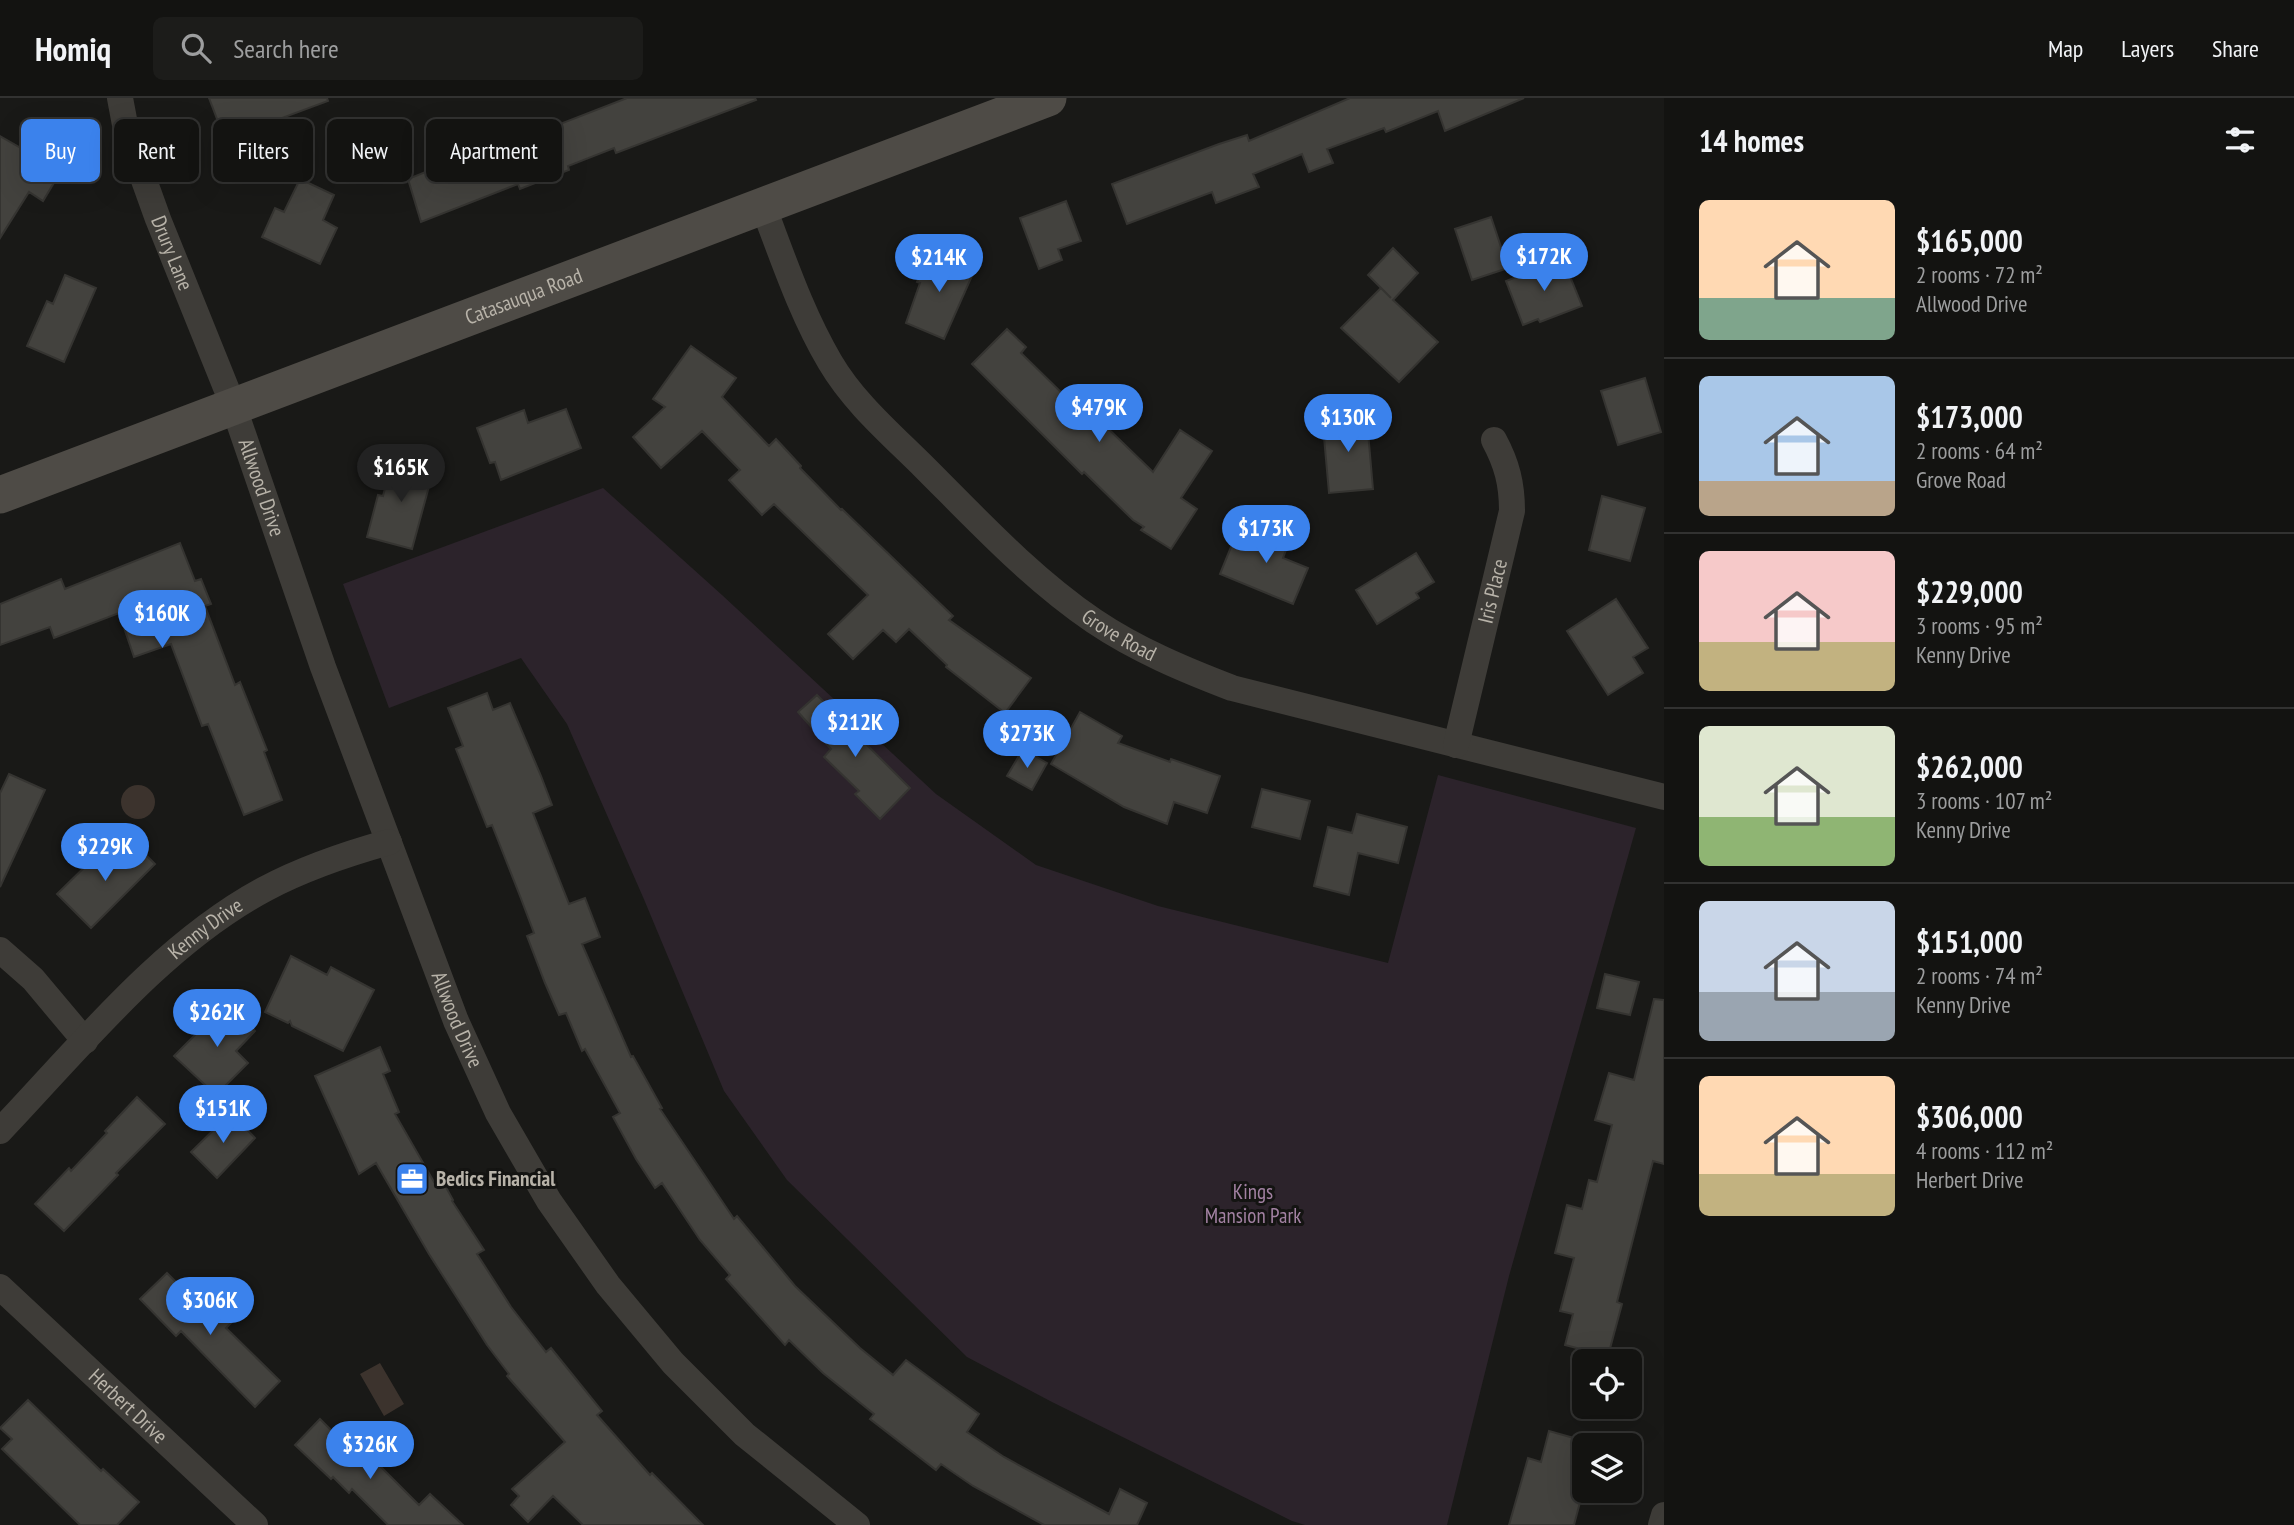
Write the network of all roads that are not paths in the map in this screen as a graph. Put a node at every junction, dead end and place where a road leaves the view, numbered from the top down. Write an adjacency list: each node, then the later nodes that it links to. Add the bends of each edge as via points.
1 (120, 98): 4 (street, Drury Lane, via 126,130 158,219)
2 (1048, 98): 3 (street, Catasauqua Road)
3 (763, 206): 4 (street, Catasauqua Road); 7 (street, Grove Road, via 806,316 847,385 863,406 1055,593 1139,648 1208,679)
4 (233, 405): 6 (street, Catasauqua Road); 9 (street, Allwood Drive)
5 (1494, 440): 7 (street, Iris Place, via 1512,485 1512,511)
6 (0, 495)
7 (1456, 745): 8 (street, Grove Road)
8 (1664, 797)
9 (389, 842): 11 (street, Kenny Drive, via 305,870 227,911 158,965); 16 (street, Allwood Drive, via 456,1021 498,1112 549,1201 608,1285 673,1363 744,1434)
10 (0, 950): 11 (street, via 33,979)
11 (85, 1041): 12 (street, Kenny Drive)
12 (0, 1131)
13 (0, 1287): 15 (street, Herbert Drive)
14 (1664, 1515): 17 (street)
15 (255, 1525)
16 (857, 1525)
17 (1661, 1525)

